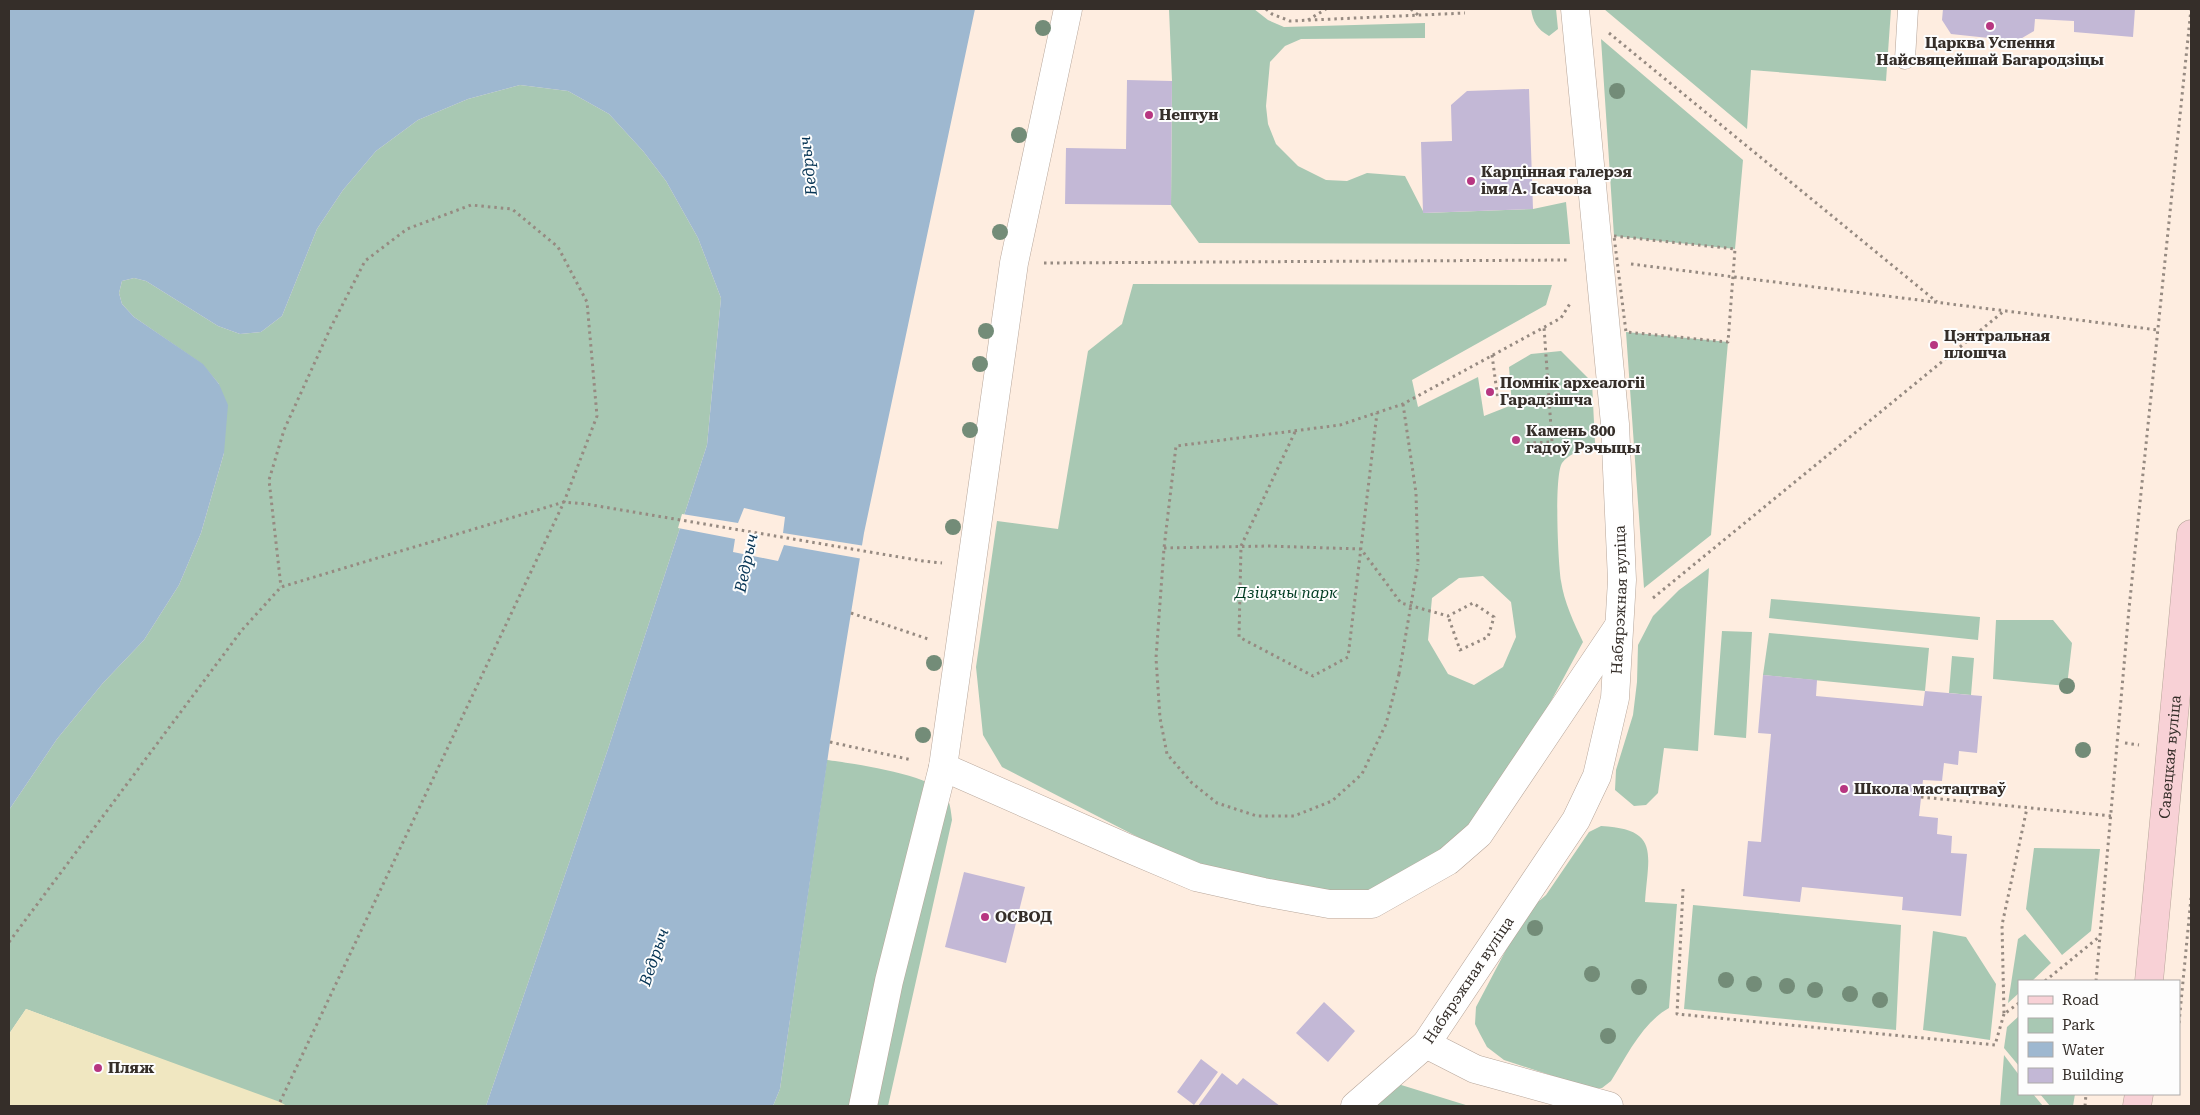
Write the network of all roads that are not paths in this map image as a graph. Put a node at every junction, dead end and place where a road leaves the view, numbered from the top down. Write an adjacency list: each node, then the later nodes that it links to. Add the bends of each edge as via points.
1 (1068, 9): 8 (street, via 1014,263)
2 (1575, 9): 6 (street, Набярэжная вуліца, via 1608,261 1622,580)
3 (1908, 9): 4 (lane)
4 (1905, 59)
5 (2191, 534): 7 (street, Савецкая вуліца)
6 (1618, 626): 8 (street, via 1479,834 1448,861 1372,904 1329,904 1196,877); 10 (street, Набярэжная вуліца, via 1615,698 1597,776 1576,820)
7 (2186, 642): 9 (street, Савецкая вуліца)
8 (943, 767): 11 (street, via 888,981)
9 (2149, 980)
10 (1426, 1044): 12 (street, Набярэжная вуліца); 13 (street, via 1475,1069)
11 (863, 1106)
12 (1355, 1106)
13 (1609, 1106)

